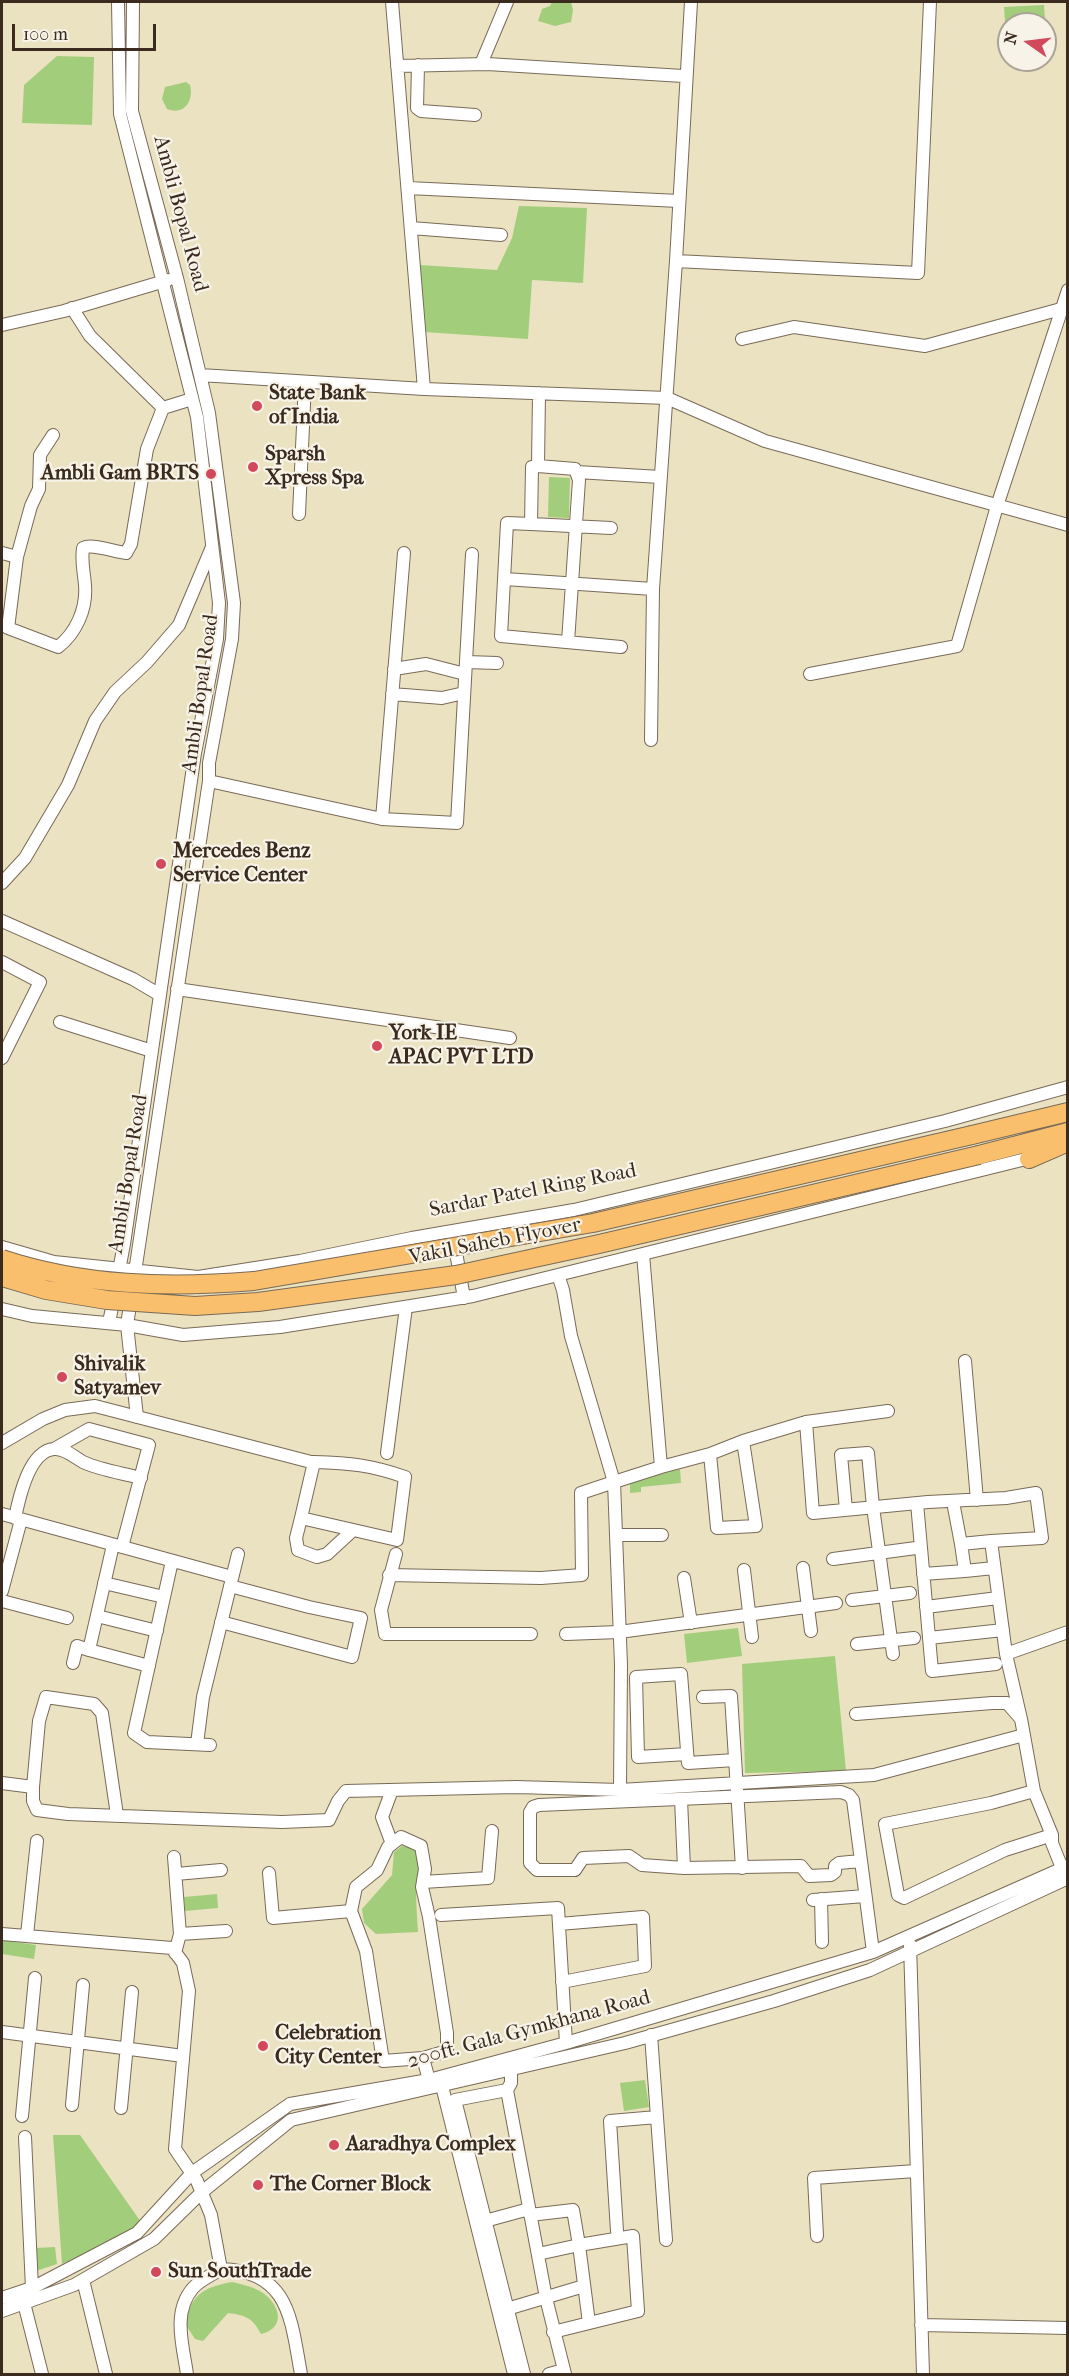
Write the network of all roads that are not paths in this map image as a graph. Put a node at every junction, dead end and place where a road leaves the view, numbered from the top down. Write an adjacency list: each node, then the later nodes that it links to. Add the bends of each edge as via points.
1 (118, 2): 18 (street, Ambli Bopal Road, via 120,114)
2 (133, 2): 17 (street, Ambli Bopal Road, via 132,111)
3 (392, 2): 9 (street)
4 (507, 2): 7 (street)
5 (691, 2): 13 (street)
6 (930, 2): 16 (street, via 918,273)
7 (481, 64): 8 (street); 10 (street)
8 (418, 65): 9 (street); 11 (street, via 417,108)
9 (398, 66): 12 (street)
10 (683, 76)
11 (475, 115)
12 (408, 188): 13 (street); 14 (street)
13 (679, 201): 16 (street)
14 (411, 228): 15 (street); 26 (street)
15 (501, 235)
16 (676, 261): 28 (street)
17 (177, 278): 18 (street); 24 (street, Ambli Bopal Road)
18 (163, 282): 20 (street); 29 (street, Ambli Bopal Road)
19 (1068, 290): 21 (street)
20 (72, 308): 22 (street); 30 (street, via 90,336)
21 (1061, 309): 23 (street, via 926,346 794,327); 37 (street)
22 (2, 325)
23 (742, 339)
24 (200, 375): 25 (street); 31 (street, Ambli Bopal Road)
25 (305, 382): 26 (street); 38 (street)
26 (424, 388): 27 (street)
27 (539, 393): 28 (street); 34 (street)
28 (667, 398): 36 (street); 37 (street, via 765,441)
29 (192, 399): 30 (street); 32 (street, Ambli Bopal Road)
30 (163, 408): 47 (street, via 147,449 131,544 126,553 91,545 83,548 82,615 68,639 58,647 8,628)
31 (209, 413): 32 (street); 60 (street, Ambli Bopal Road, via 234,603 232,639)
32 (197, 417): 43 (street, Ambli Bopal Road)
33 (53, 435): 47 (street, via 40,455 39,489)
34 (538, 466): 35 (street, via 571,468); 39 (street, via 532,467)
35 (577, 472): 36 (street); 41 (street)
36 (660, 477): 50 (street)
37 (997, 506): 40 (street); 56 (street, via 957,646)
38 (299, 514)
39 (531, 524): 41 (street); 48 (street, via 507,523)
40 (1068, 525)
41 (575, 526): 42 (street); 49 (street)
42 (611, 528)
43 (213, 546): 62 (street, via 178,625 115,692 95,722 63,794 25,858); 66 (street, Ambli Bopal Road, via 219,603 217,639 195,753)
44 (2, 553): 47 (street)
45 (404, 553): 55 (street)
46 (472, 554): 54 (street)
47 (17, 557)
48 (505, 579): 49 (street); 51 (street, via 501,636)
49 (571, 585): 50 (street); 51 (street)
50 (653, 588): 59 (street)
51 (568, 642): 52 (street)
52 (621, 647)
53 (497, 663): 54 (street)
54 (465, 668): 55 (street, via 426,664); 57 (street)
55 (394, 669): 58 (street)
56 (810, 674)
57 (464, 693): 58 (street, via 427,699); 61 (street, via 457,822)
58 (392, 694): 61 (street)
59 (651, 740)
60 (209, 781): 61 (street); 65 (street, Ambli Bopal Road)
61 (382, 819)
62 (2, 883)
63 (2, 921): 66 (street, via 133,979)
64 (2, 962): 68 (street, via 40,982)
65 (177, 989): 69 (street); 86 (street, Ambli Bopal Road)
66 (160, 995): 70 (street, Ambli Bopal Road)
67 (60, 1022): 70 (street)
68 (6, 1038): 71 (street)
69 (510, 1038)
70 (152, 1051): 85 (street, Ambli Bopal Road)
71 (2, 1058)
72 (1067, 1092): 73 (street, Sardar Patel Ring Road)
73 (979, 1112): 76 (street); 81 (street, Sardar Patel Ring Road, via 574,1210)
74 (1068, 1112): 76 (highway)
75 (1068, 1132): 79 (highway)
76 (978, 1133): 84 (highway, Vakil Saheb Flyover, bridge, via 592,1223 254,1281 201,1286 138,1284 68,1275)
77 (1068, 1142): 80 (highway)
78 (1068, 1149): 80 (street)
79 (987, 1158): 80 (street); 83 (street); 88 (highway, Vakil Saheb Flyover, bridge, via 456,1275 258,1302 195,1306 106,1300 46,1290)
80 (1029, 1159)
81 (452, 1231): 86 (street, Sardar Patel Ring Road, via 198,1277); 89 (street)
82 (2, 1247): 85 (street, Sardar Patel Ring Road, via 54,1262)
83 (643, 1254): 87 (street); 104 (street)
84 (2, 1258)
85 (119, 1269): 86 (street, Sardar Patel Ring Road); 92 (street, Ambli Bopal Road)
86 (134, 1271): 93 (street, Ambli Bopal Road)
87 (558, 1275): 89 (street); 106 (street, via 573,1344)
88 (2, 1277)
89 (464, 1298): 90 (street)
90 (406, 1307): 93 (street, via 280,1327 183,1335); 101 (street)
91 (2, 1309): 92 (street, via 32,1316)
92 (109, 1323): 93 (street)
93 (127, 1325): 96 (street, Ambli Bopal Road)
94 (965, 1361): 107 (street)
95 (888, 1411): 97 (street)
96 (137, 1417): 99 (street, via 95,1406 66,1410); 103 (street)
97 (807, 1422): 98 (street); 111 (street, via 813,1513)
98 (743, 1441): 102 (street); 102 (street, via 756,1526 717,1528)
99 (2, 1443)
100 (54, 1449): 105 (street, via 97,1467); 105 (street, via 90,1429 149,1445); 114 (street, via 42,1454 29,1471)
101 (387, 1453)
102 (710, 1454): 104 (street)
103 (314, 1462): 113 (street); 115 (street, via 376,1467 405,1477 397,1540)
104 (661, 1467): 106 (street)
105 (141, 1478): 120 (street)
106 (614, 1482): 116 (street); 133 (street, via 581,1493 582,1575)
107 (977, 1500): 108 (street); 118 (street, via 1036,1493 1042,1538)
108 (952, 1502): 109 (street); 119 (street)
109 (917, 1503): 110 (street); 132 (street)
110 (873, 1507): 111 (street); 111 (street, via 868,1453 841,1455); 124 (street)
111 (846, 1510)
112 (2, 1514): 114 (street)
113 (301, 1518): 115 (street); 115 (street, via 297,1550 317,1557 327,1554)
114 (18, 1519): 120 (street); 127 (street)
115 (353, 1530)
116 (615, 1535): 117 (street); 155 (street)
117 (662, 1535)
118 (991, 1541): 119 (street); 129 (street)
119 (961, 1544): 131 (street)
120 (117, 1546): 126 (street); 136 (street)
121 (916, 1548): 124 (street)
122 (238, 1554): 135 (street)
123 (396, 1554): 133 (street)
124 (880, 1554): 125 (street); 139 (street)
125 (833, 1558)
126 (172, 1561): 135 (street); 140 (street)
127 (5, 1562): 137 (street)
128 (803, 1568): 145 (street)
129 (994, 1568): 131 (street); 141 (street)
130 (744, 1570): 147 (street)
131 (965, 1571): 132 (street)
132 (923, 1574): 146 (street)
133 (389, 1575): 157 (street, via 381,1610 384,1634)
134 (684, 1578): 151 (street)
135 (231, 1582): 150 (street); 150 (street, via 309,1607 361,1618 352,1657)
136 (104, 1583): 140 (street); 148 (street)
137 (2, 1591)
138 (910, 1593): 139 (street)
139 (885, 1596): 142 (street); 162 (street)
140 (164, 1597): 153 (street)
141 (998, 1599): 146 (street); 152 (street)
142 (852, 1600)
143 (2, 1601): 149 (street)
144 (836, 1603): 145 (street)
145 (808, 1607): 147 (street); 154 (street)
146 (926, 1607): 161 (street)
147 (750, 1615): 151 (street); 159 (street)
148 (97, 1616): 153 (street); 164 (street)
149 (67, 1618)
150 (221, 1622): 169 (street, via 203,1697 204,1745 147,1742 134,1733)
151 (691, 1623): 155 (street)
152 (1002, 1630): 161 (street); 166 (street)
153 (157, 1631): 169 (street)
154 (811, 1631)
155 (619, 1632): 158 (street); 180 (street)
156 (1068, 1632): 166 (street)
157 (531, 1634)
158 (566, 1634)
159 (752, 1637)
160 (914, 1638): 162 (street)
161 (929, 1638): 168 (street, via 932,1671)
162 (891, 1641): 163 (street); 165 (street)
163 (858, 1644)
164 (89, 1650): 167 (street, via 77,1646); 169 (street)
165 (893, 1654)
166 (1006, 1654): 172 (street)
167 (74, 1663)
168 (996, 1664)
169 (149, 1666)
170 (703, 1697): 175 (street, via 731,1696)
171 (856, 1714): 172 (street, via 1007,1703)
172 (1021, 1719): 173 (street)
173 (1024, 1735): 176 (street, via 874,1775); 181 (street)
174 (687, 1754): 174 (street, via 681,1674 636,1677 638,1757); 175 (street, via 688,1763)
175 (735, 1760): 176 (street)
176 (737, 1782): 180 (street); 182 (street)
177 (2, 1783): 178 (street)
178 (33, 1787): 184 (street, via 37,1810); 184 (street, via 39,1721 46,1697 94,1704 102,1713)
179 (392, 1790): 180 (street); 184 (street, via 346,1791 329,1820 282,1822); 188 (street, via 382,1817)
180 (620, 1790)
181 (1034, 1791): 186 (street); 186 (street, via 885,1824 898,1895 904,1898 1005,1850)
182 (738, 1797): 183 (street); 190 (street, via 849,1794); 192 (street)
183 (681, 1799): 191 (street); 191 (street, via 539,1805 530,1812 530,1863 537,1870 575,1870 583,1858 629,1856 642,1865)
184 (117, 1815)
185 (492, 1832): 197 (street, via 488,1878)
186 (1052, 1835): 194 (street)
187 (38, 1841): 205 (street)
188 (392, 1844): 197 (street, via 401,1837 421,1845); 199 (street, via 377,1870 356,1887)
189 (174, 1857): 196 (street)
190 (861, 1861): 192 (street, via 839,1863 831,1875 809,1876 801,1866); 198 (street)
191 (684, 1868): 192 (street)
192 (742, 1868)
193 (220, 1870): 196 (street)
194 (1066, 1871): 206 (street, 200ft. Gala Gymkhana Road); 208 (street)
195 (269, 1873): 199 (street, via 273,1917)
196 (176, 1874): 204 (street)
197 (423, 1881): 222 (street, via 447,2051)
198 (865, 1896): 207 (street, via 817,1899); 209 (street)
199 (351, 1911): 222 (street, via 366,1951 383,2061)
200 (441, 1915): 201 (street, via 558,1908)
201 (559, 1924): 212 (street); 212 (street, via 643,1917 645,1965)
202 (226, 1931): 204 (street)
203 (2, 1934): 205 (street)
204 (180, 1934): 210 (street)
205 (27, 1935): 210 (street, via 172,1948)
206 (910, 1937): 208 (street); 209 (street, 200ft. Gala Gymkhana Road)
207 (822, 1942)
208 (910, 1951): 217 (street, via 870,1970); 232 (street)
209 (873, 1952): 219 (street, 200ft. Gala Gymkhana Road)
210 (175, 1953): 221 (street, via 183,1963 189,1991)
211 (35, 1978): 216 (street)
212 (562, 1982): 219 (street)
213 (83, 1985): 218 (street)
214 (132, 1992): 220 (street)
215 (2, 2032): 216 (street)
216 (30, 2036): 218 (street); 229 (street)
217 (651, 2036): 223 (street); 230 (street)
218 (78, 2042): 220 (street); 227 (street)
219 (566, 2043): 224 (street, 200ft. Gala Gymkhana Road)
220 (126, 2049): 221 (street); 228 (street)
221 (183, 2056): 233 (street, via 175,2149)
222 (423, 2058): 224 (street)
223 (511, 2071): 225 (street); 226 (street)
224 (429, 2080): 233 (street, 200ft. Gala Gymkhana Road, via 290,2104)
225 (441, 2086): 234 (street, via 291,2120); 260 (street)
226 (507, 2090): 235 (street); 236 (street, via 454,2100)
227 (72, 2105)
228 (121, 2108)
229 (22, 2116)
230 (657, 2117): 237 (street, via 610,2121); 239 (street)
231 (25, 2137): 245 (street)
232 (916, 2171): 238 (street, via 814,2178); 252 (street)
233 (192, 2173): 234 (street); 245 (street, 200ft. Gala Gymkhana Road, via 137,2233)
234 (202, 2192): 242 (street, via 212,2215); 243 (street, via 154,2239)
235 (530, 2212): 236 (street); 240 (street, via 573,2210); 241 (street)
236 (485, 2221): 249 (street)
237 (617, 2231)
238 (817, 2236)
239 (666, 2240)
240 (579, 2245): 241 (street); 244 (street); 251 (street, via 633,2236 638,2311)
241 (538, 2254): 247 (street)
242 (221, 2269): 258 (street, via 194,2287 183,2306 180,2334); 259 (street, via 250,2273 276,2291 287,2307)
243 (82, 2280): 248 (street); 257 (street)
244 (584, 2286): 247 (street); 251 (street)
245 (32, 2288): 246 (street, 200ft. Gala Gymkhana Road)
246 (2, 2298)
247 (546, 2298): 249 (street); 254 (street)
248 (24, 2303): 250 (street); 256 (street)
249 (507, 2309): 261 (street)
250 (2, 2311)
251 (589, 2324): 254 (street)
252 (921, 2325): 253 (street); 263 (street)
253 (1068, 2328)
254 (553, 2332): 255 (street)
255 (564, 2372): 262 (street)
256 (42, 2374)
257 (106, 2374)
258 (187, 2374)
259 (301, 2374)
260 (514, 2374)
261 (524, 2374)
262 (549, 2374)
263 (923, 2374)

